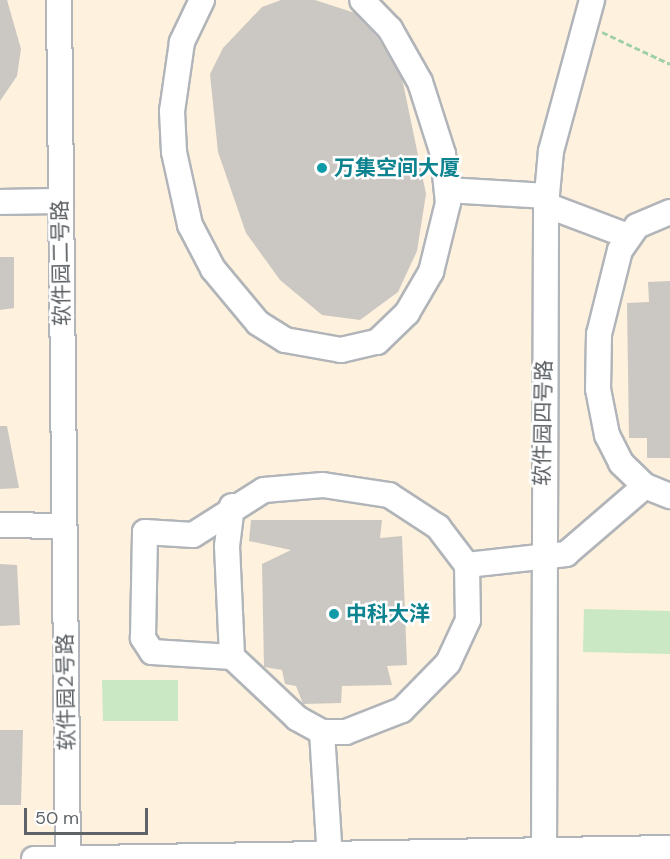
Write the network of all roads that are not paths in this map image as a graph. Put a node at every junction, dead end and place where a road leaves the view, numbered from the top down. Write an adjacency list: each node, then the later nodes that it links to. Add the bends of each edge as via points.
1 (58, 0): 6 (street, 软件园二号路)
2 (202, 0): 5 (street, via 182,42 175,71 173,142 178,181 201,248 258,323 304,346 341,350 377,342 392,330 419,294 438,251)
3 (362, 0): 5 (street, via 390,29 420,82 444,154)
4 (592, 0): 8 (street, 软件园四号路, via 551,151)
5 (447, 196): 8 (street)
6 (61, 201): 7 (street); 15 (street, 软件园二号路)
7 (0, 202)
8 (546, 204): 10 (street); 16 (street, 软件园四号路)
9 (670, 212): 10 (street, via 637,226)
10 (628, 236): 11 (street, via 613,270 599,334 598,389 611,447)
11 (645, 486): 12 (street); 16 (street, via 573,550)
12 (670, 496)
13 (232, 506): 17 (street, via 264,490 323,485 389,495 438,527); 18 (street, via 227,546); 18 (street, via 193,535 145,532 143,638 152,652)
14 (0, 525): 15 (street)
15 (64, 526): 24 (street, 软件园2号路)
16 (542, 560): 17 (street); 21 (street, 软件园四号路)
17 (467, 565): 19 (street, via 468,620 448,663 402,710 346,732)
18 (232, 657): 19 (street, via 297,718)
19 (322, 732): 22 (street)
20 (670, 848): 21 (street)
21 (544, 856): 22 (street)
22 (329, 857): 24 (street)
23 (34, 859): 24 (street)
24 (68, 859)

